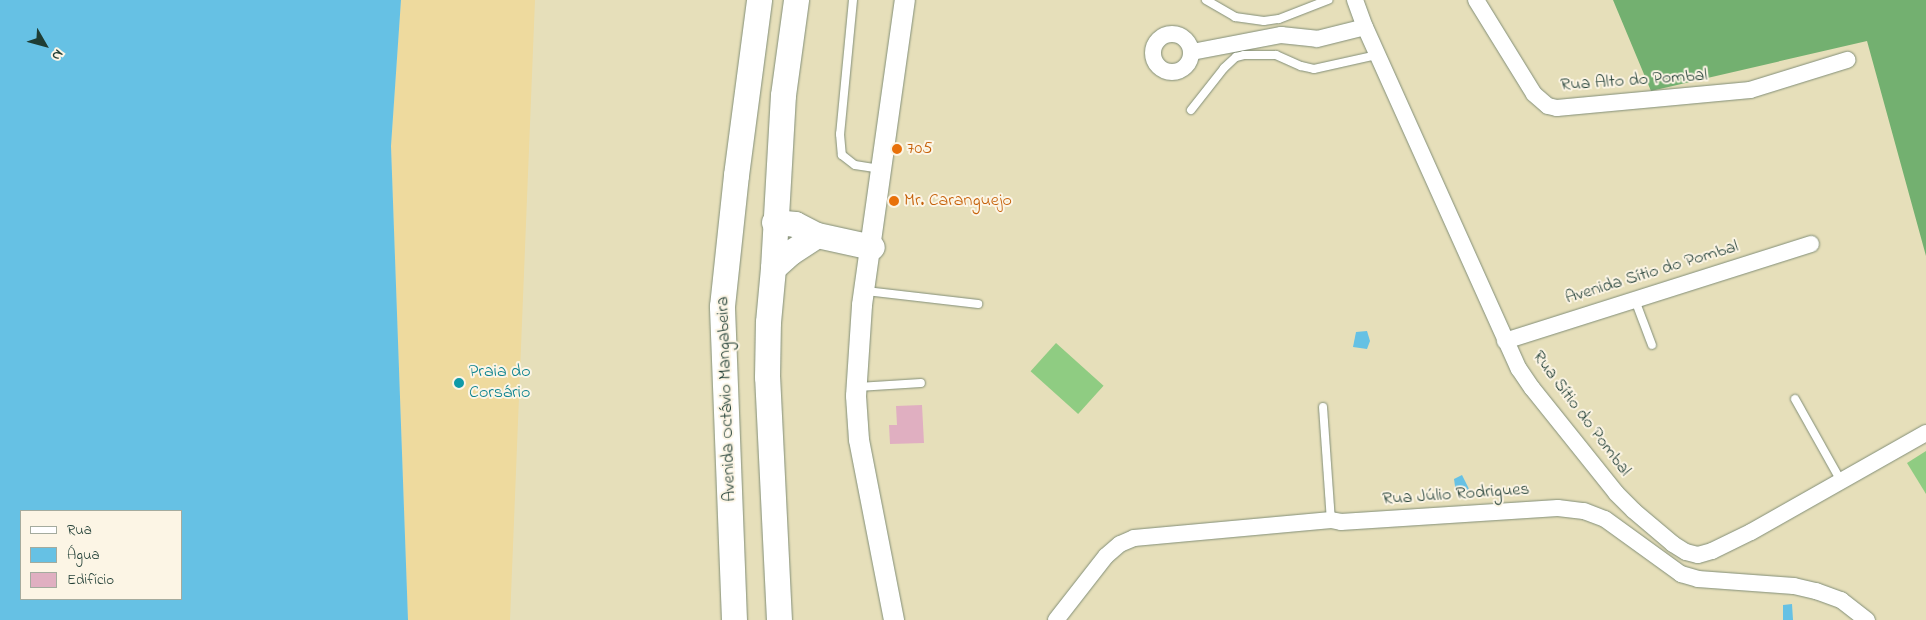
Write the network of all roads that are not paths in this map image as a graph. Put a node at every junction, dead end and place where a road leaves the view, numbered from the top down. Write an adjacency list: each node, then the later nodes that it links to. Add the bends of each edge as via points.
1 (759, 0): 32 (main road, Avenida Octávio Mangabeira, via 722,306)
2 (796, 0): 15 (main road, via 785,74)
3 (853, 0): 14 (lane, via 840,134 842,155 855,165)
4 (905, 0): 14 (street)
5 (1206, 0): 6 (lane, via 1235,17 1264,21 1279,19)
6 (1328, 0)
7 (1355, 0): 9 (street, Rua Sítio do Pombal)
8 (1476, 0): 12 (street, Rua Alto do Pombal, via 1534,94 1541,102 1557,108 1750,90)
9 (1365, 27): 10 (street, via 1317,39 1282,35); 11 (street, Rua Sítio do Pombal)
10 (1192, 52)
11 (1377, 55): 13 (lane, via 1314,69 1276,55 1236,57); 23 (street, Rua Sítio do Pombal)
12 (1848, 60)
13 (1191, 110)
14 (882, 169): 18 (street)
15 (774, 222): 16 (main road, via 803,227); 19 (main road)
16 (818, 236): 18 (main road); 19 (main road, via 791,252)
17 (1811, 244): 21 (street, Avenida Sítio do Pombal)
18 (872, 247): 20 (street)
19 (773, 268): 33 (main road, via 767,377)
20 (864, 291): 22 (lane); 26 (street)
21 (1635, 299): 23 (street, Avenida Sítio do Pombal); 24 (lane)
22 (978, 304)
23 (1506, 341): 30 (street, Rua Sítio do Pombal, via 1532,388 1616,493 1686,552 1698,555 1712,551)
24 (1652, 345)
25 (921, 383): 26 (lane)
26 (856, 388): 34 (street, via 859,440)
27 (1794, 399): 30 (lane)
28 (1323, 407): 31 (lane)
29 (1926, 432): 30 (street, Rua Sítio do Pombal)
30 (1840, 481)
31 (1331, 520): 35 (street, Rua Júlio Rodrigues, via 1134,538 1120,544 1106,556); 36 (street, Rua Júlio Rodrigues, via 1341,522 1558,508 1584,512 1605,519 1681,574 1698,580 1794,586 1816,591 1841,600)
32 (734, 620)
33 (779, 620)
34 (894, 620)
35 (1056, 620)
36 (1867, 620)

